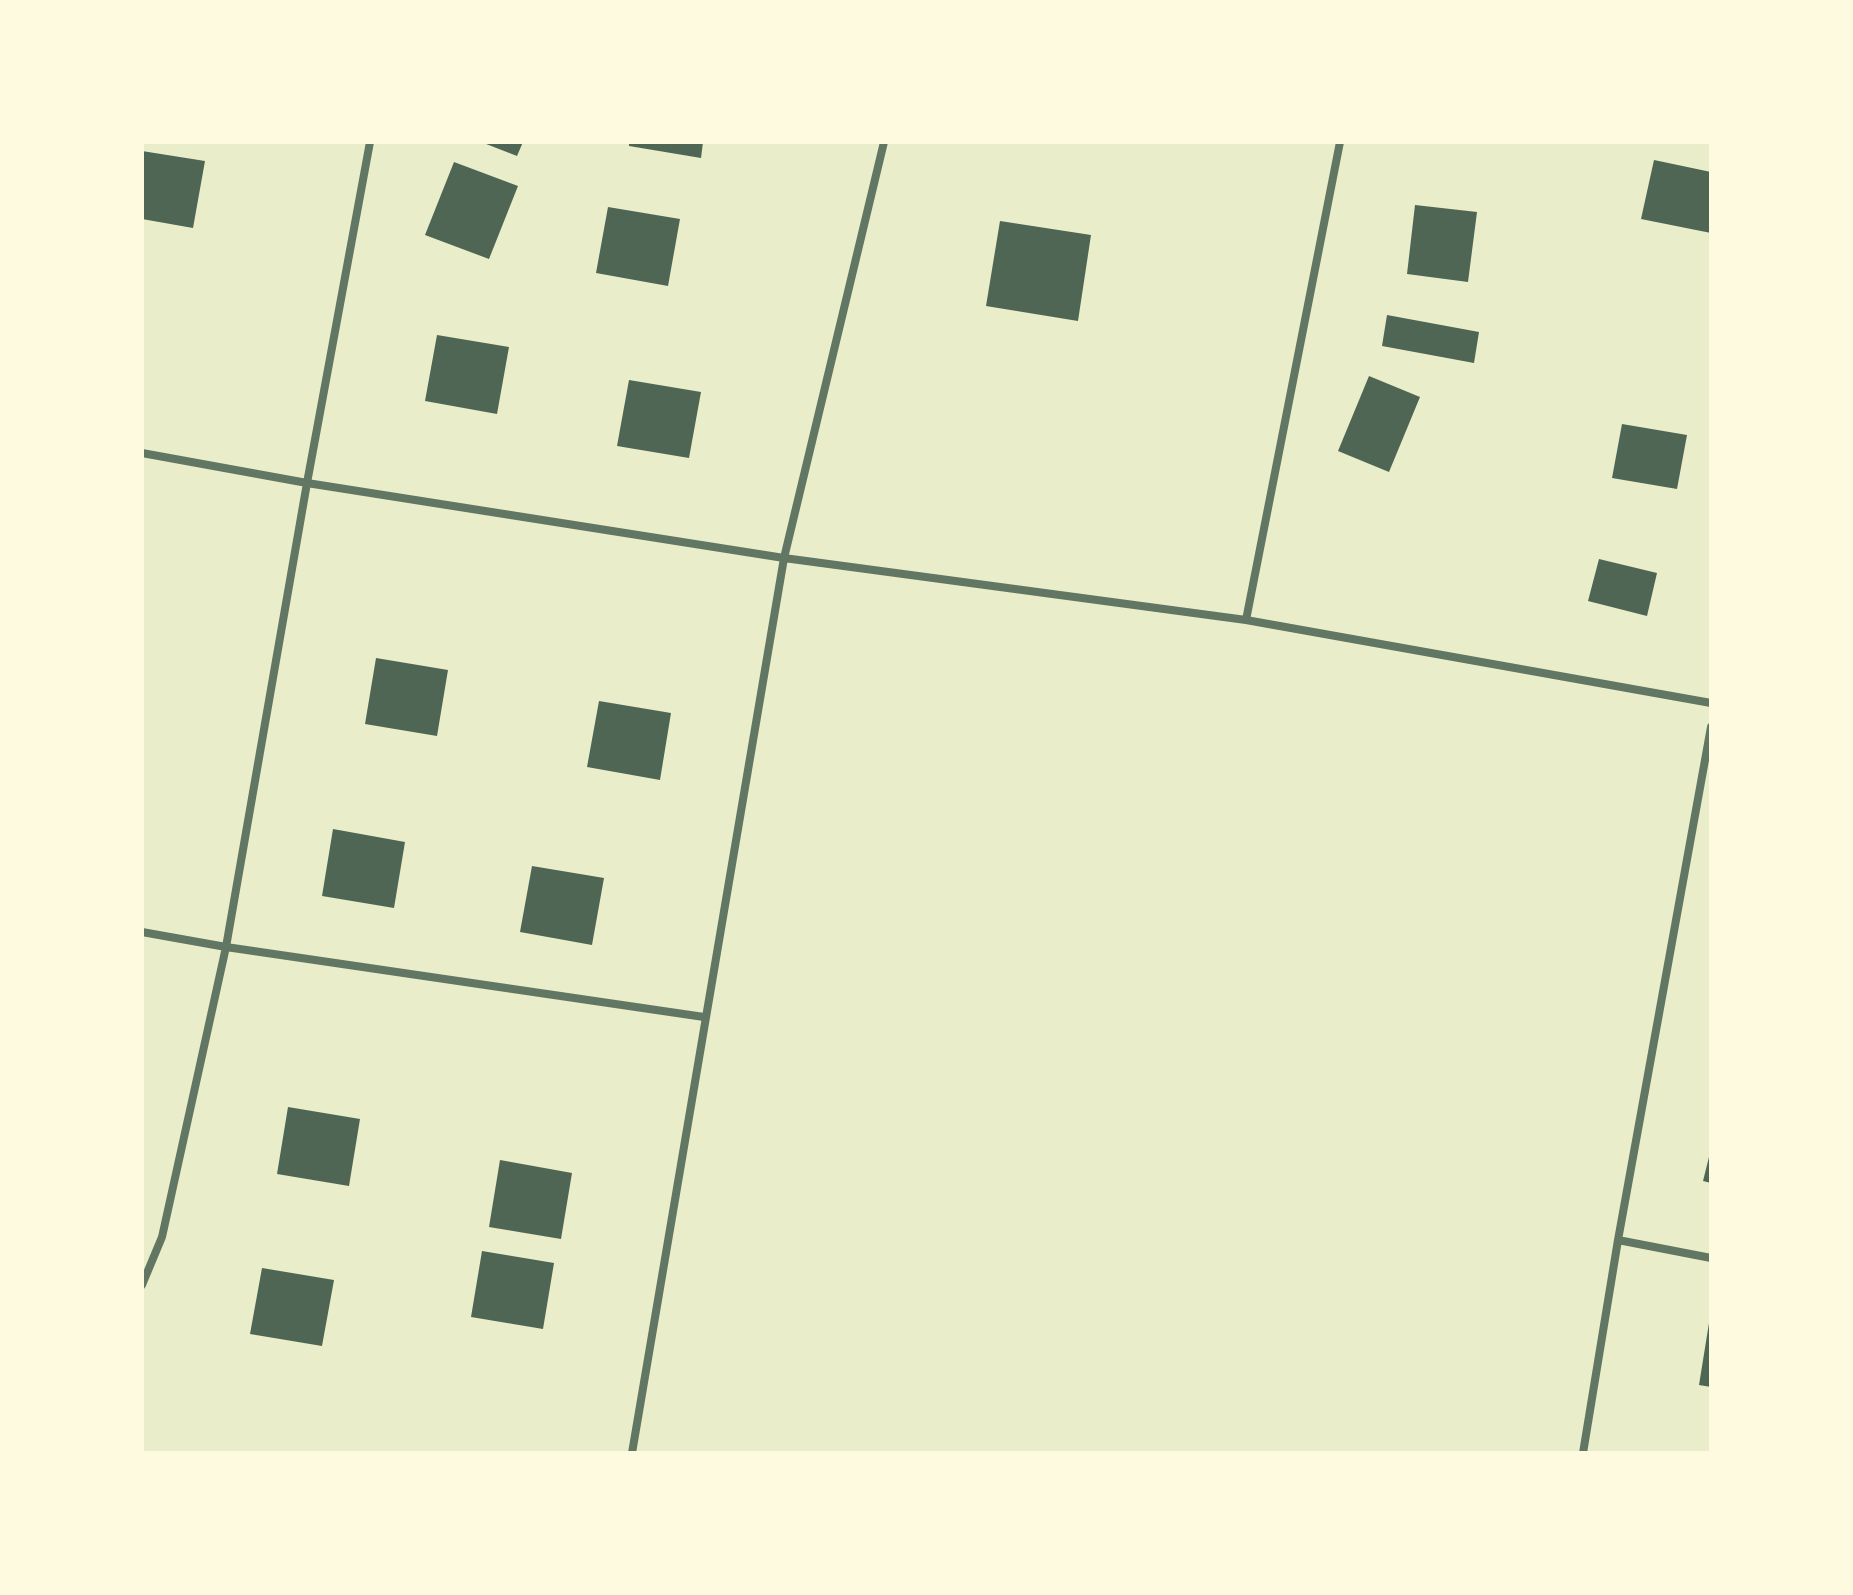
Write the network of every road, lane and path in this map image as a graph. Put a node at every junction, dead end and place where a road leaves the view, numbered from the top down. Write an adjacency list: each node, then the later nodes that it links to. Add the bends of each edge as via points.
1 (370, 142): 5 (street)
2 (884, 142): 6 (street)
3 (1340, 142): 7 (street)
4 (142, 453): 5 (street)
5 (307, 483): 6 (street); 11 (street)
6 (784, 558): 7 (street); 12 (street)
7 (1246, 620): 8 (street)
8 (1711, 703)
9 (1711, 727): 13 (street)
10 (142, 932): 11 (street)
11 (226, 947): 12 (street); 15 (street, via 162,1237)
12 (704, 1017): 16 (street)
13 (1618, 1240): 14 (street); 17 (street)
14 (1711, 1258)
15 (142, 1285)
16 (632, 1453)
17 (1583, 1453)

